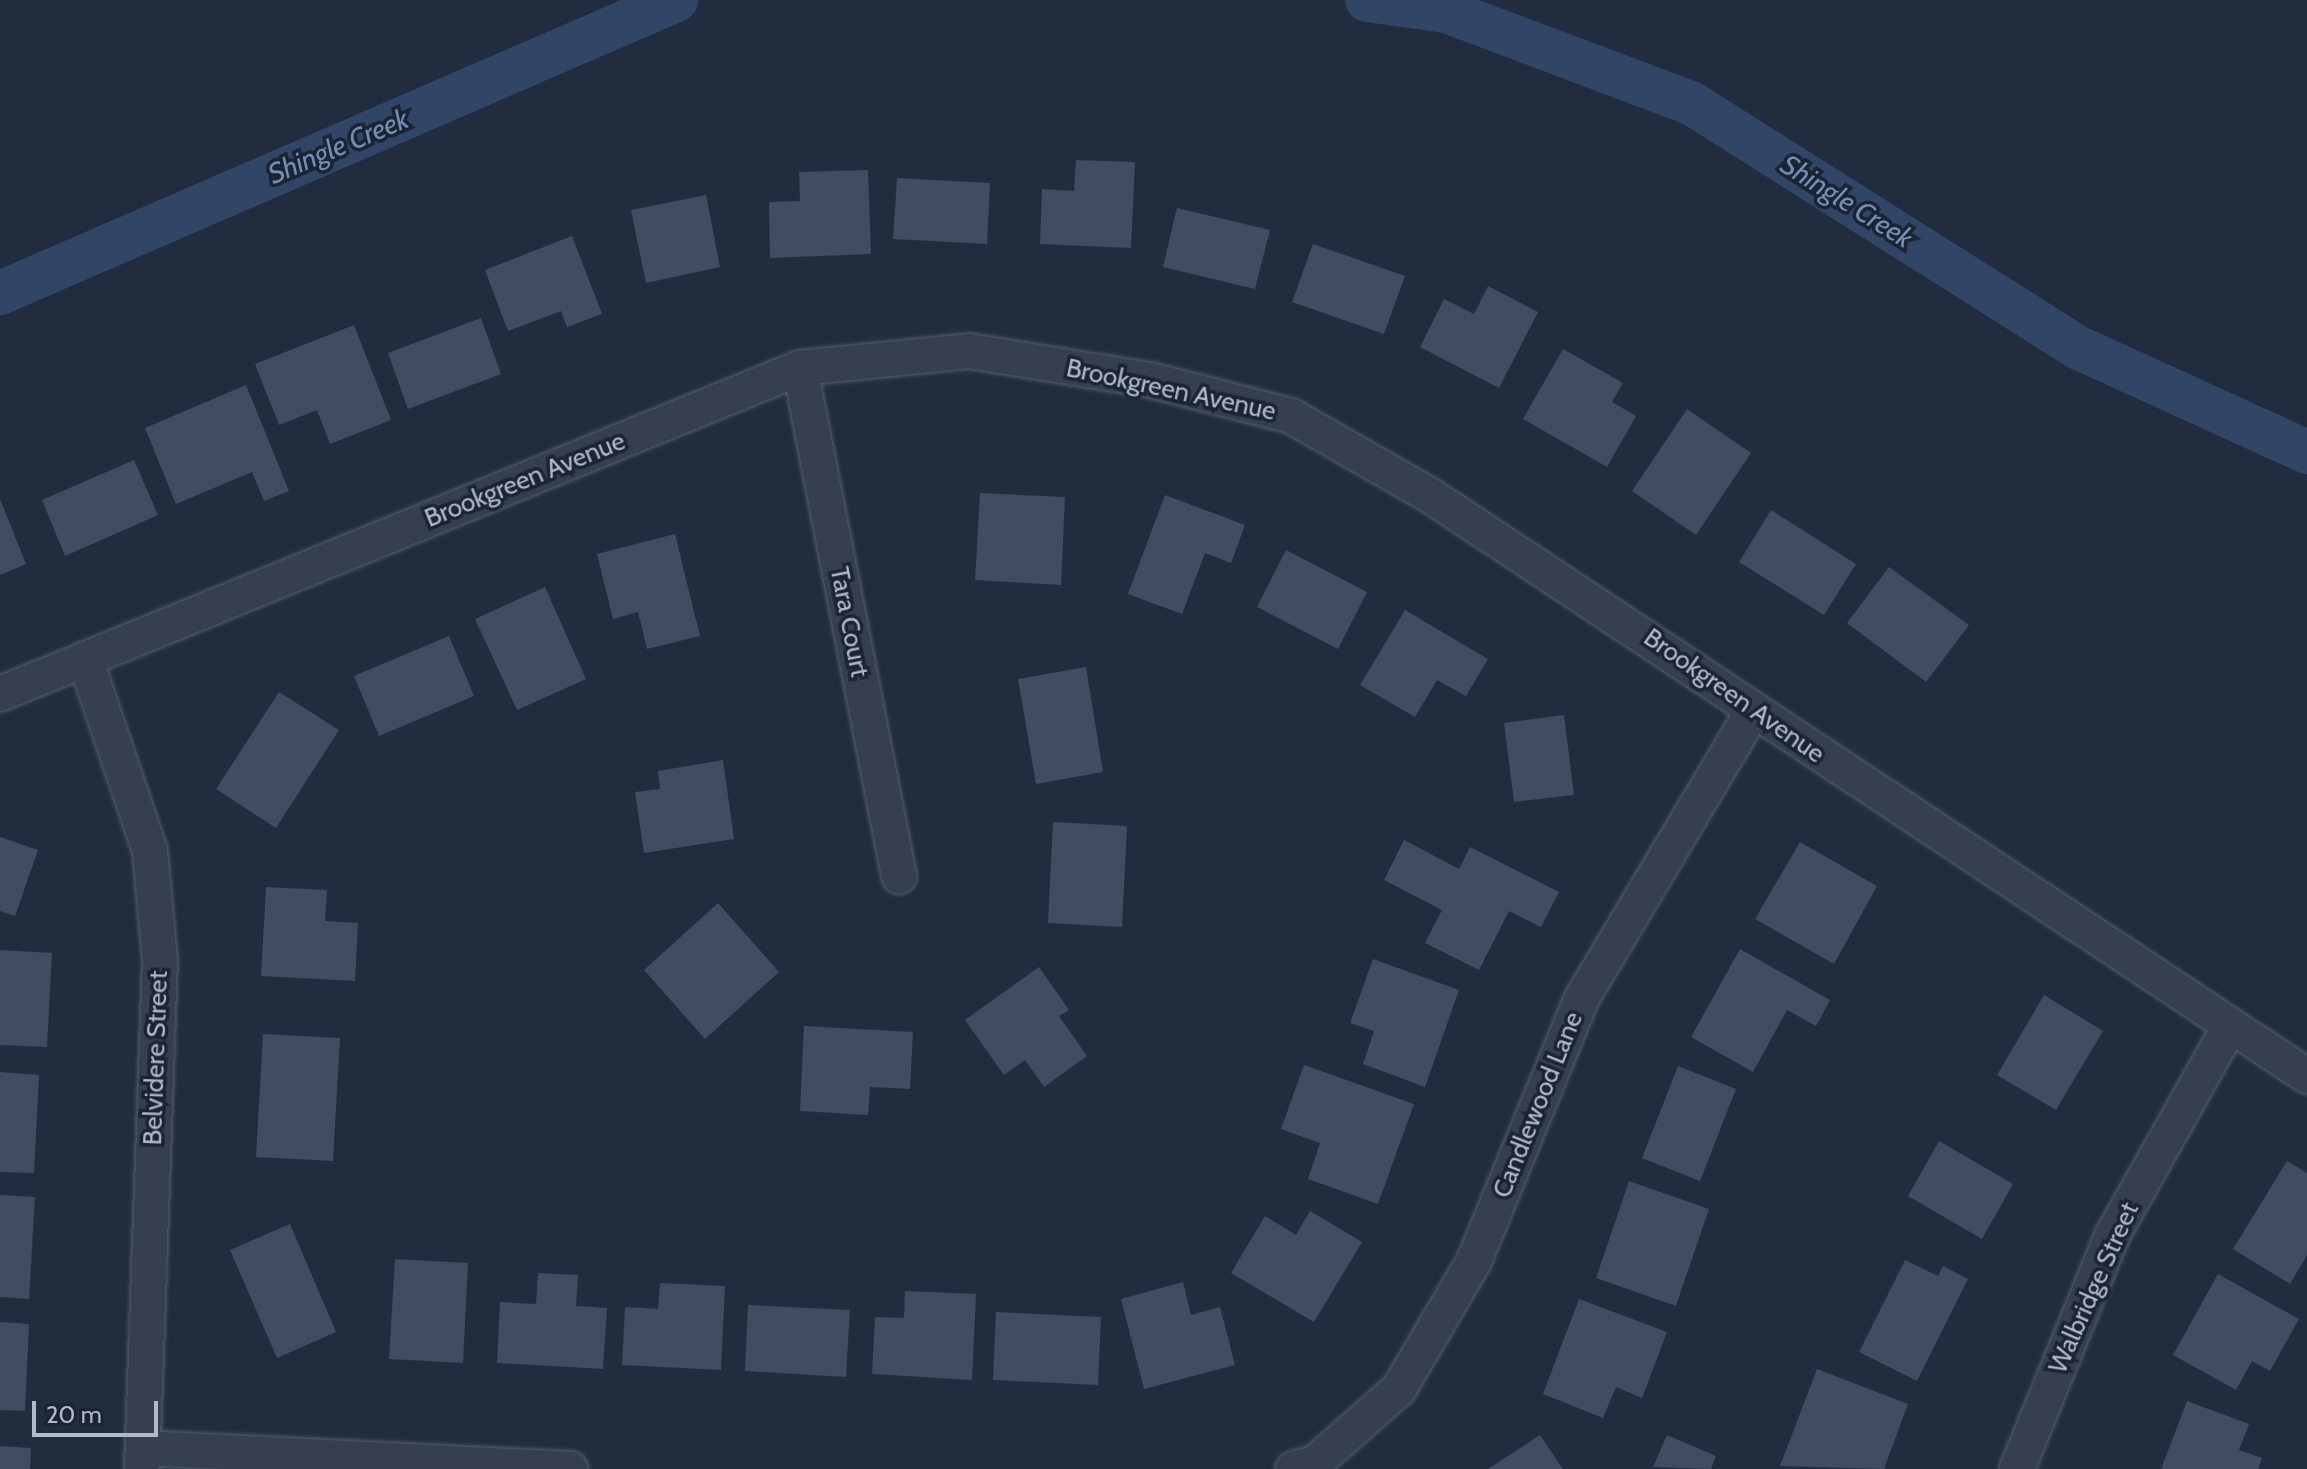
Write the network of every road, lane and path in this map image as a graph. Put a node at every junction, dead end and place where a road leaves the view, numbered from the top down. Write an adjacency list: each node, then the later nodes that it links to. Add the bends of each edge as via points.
1 (800, 368): 2 (street, Brookgreen Avenue); 4 (street, Brookgreen Avenue, via 969,351 1150,380 1291,416 1566,579); 5 (street, Tara Court)
2 (85, 659): 3 (street, Brookgreen Avenue); 8 (street, Belvidere Street, via 150,851 160,960)
3 (0, 694)
4 (1754, 710): 6 (street, Brookgreen Avenue); 10 (street, Candlewood Lane, via 1582,998 1474,1261 1399,1389 1315,1463)
5 (899, 876)
6 (2228, 1029): 7 (street, Brookgreen Avenue); 11 (street, Walbridge Street, via 2112,1236)
7 (2307, 1076)
8 (142, 1459): 9 (street)
9 (570, 1469)
10 (1293, 1469)
11 (2017, 1469)

